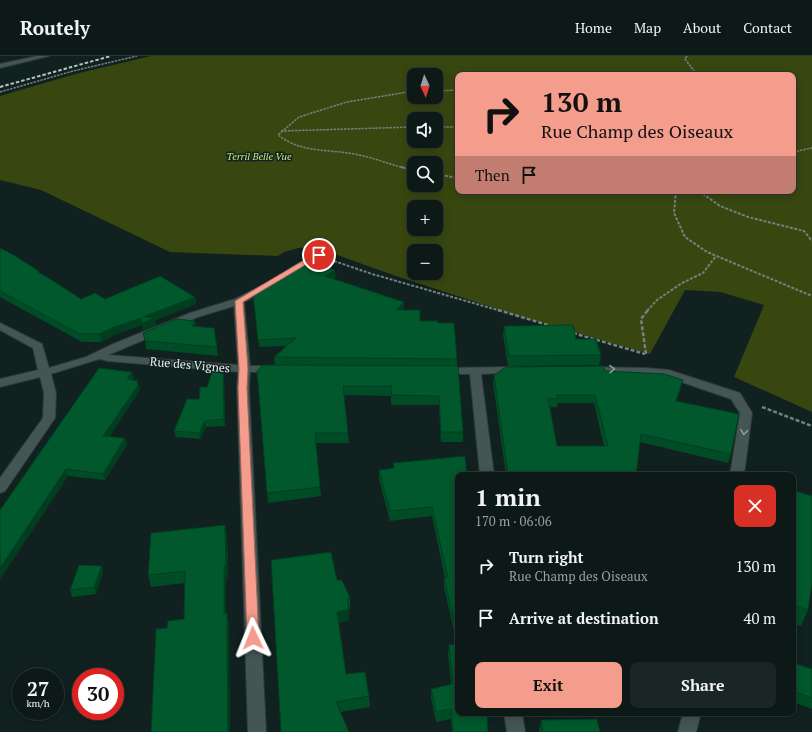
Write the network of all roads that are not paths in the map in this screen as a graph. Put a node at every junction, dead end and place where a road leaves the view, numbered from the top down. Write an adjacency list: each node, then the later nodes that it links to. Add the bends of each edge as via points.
1 (46, 56): 2 (street)
2 (0, 66)
3 (319, 255): 4 (street)
4 (239, 301): 6 (street, via 194,315); 7 (street)
5 (0, 326): 13 (street, via 38,346)
6 (97, 355): 7 (street, Rue des Vignes); 13 (street)
7 (244, 369): 8 (street, Rue des Vignes); 20 (street)
8 (284, 369)
9 (435, 370): 12 (street)
10 (529, 370): 12 (street)
11 (576, 370): 16 (street, one-way to 16, via 646,371 669,374 736,396 746,413)
12 (475, 371): 15 (street)
13 (45, 372): 14 (street); 17 (street, via 50,393 49,418)
14 (0, 383)
15 (487, 472)
16 (738, 472)
17 (0, 488)
18 (513, 716): 21 (street)
19 (691, 716): 22 (street)
20 (257, 732)
21 (516, 732)
22 (687, 732)

